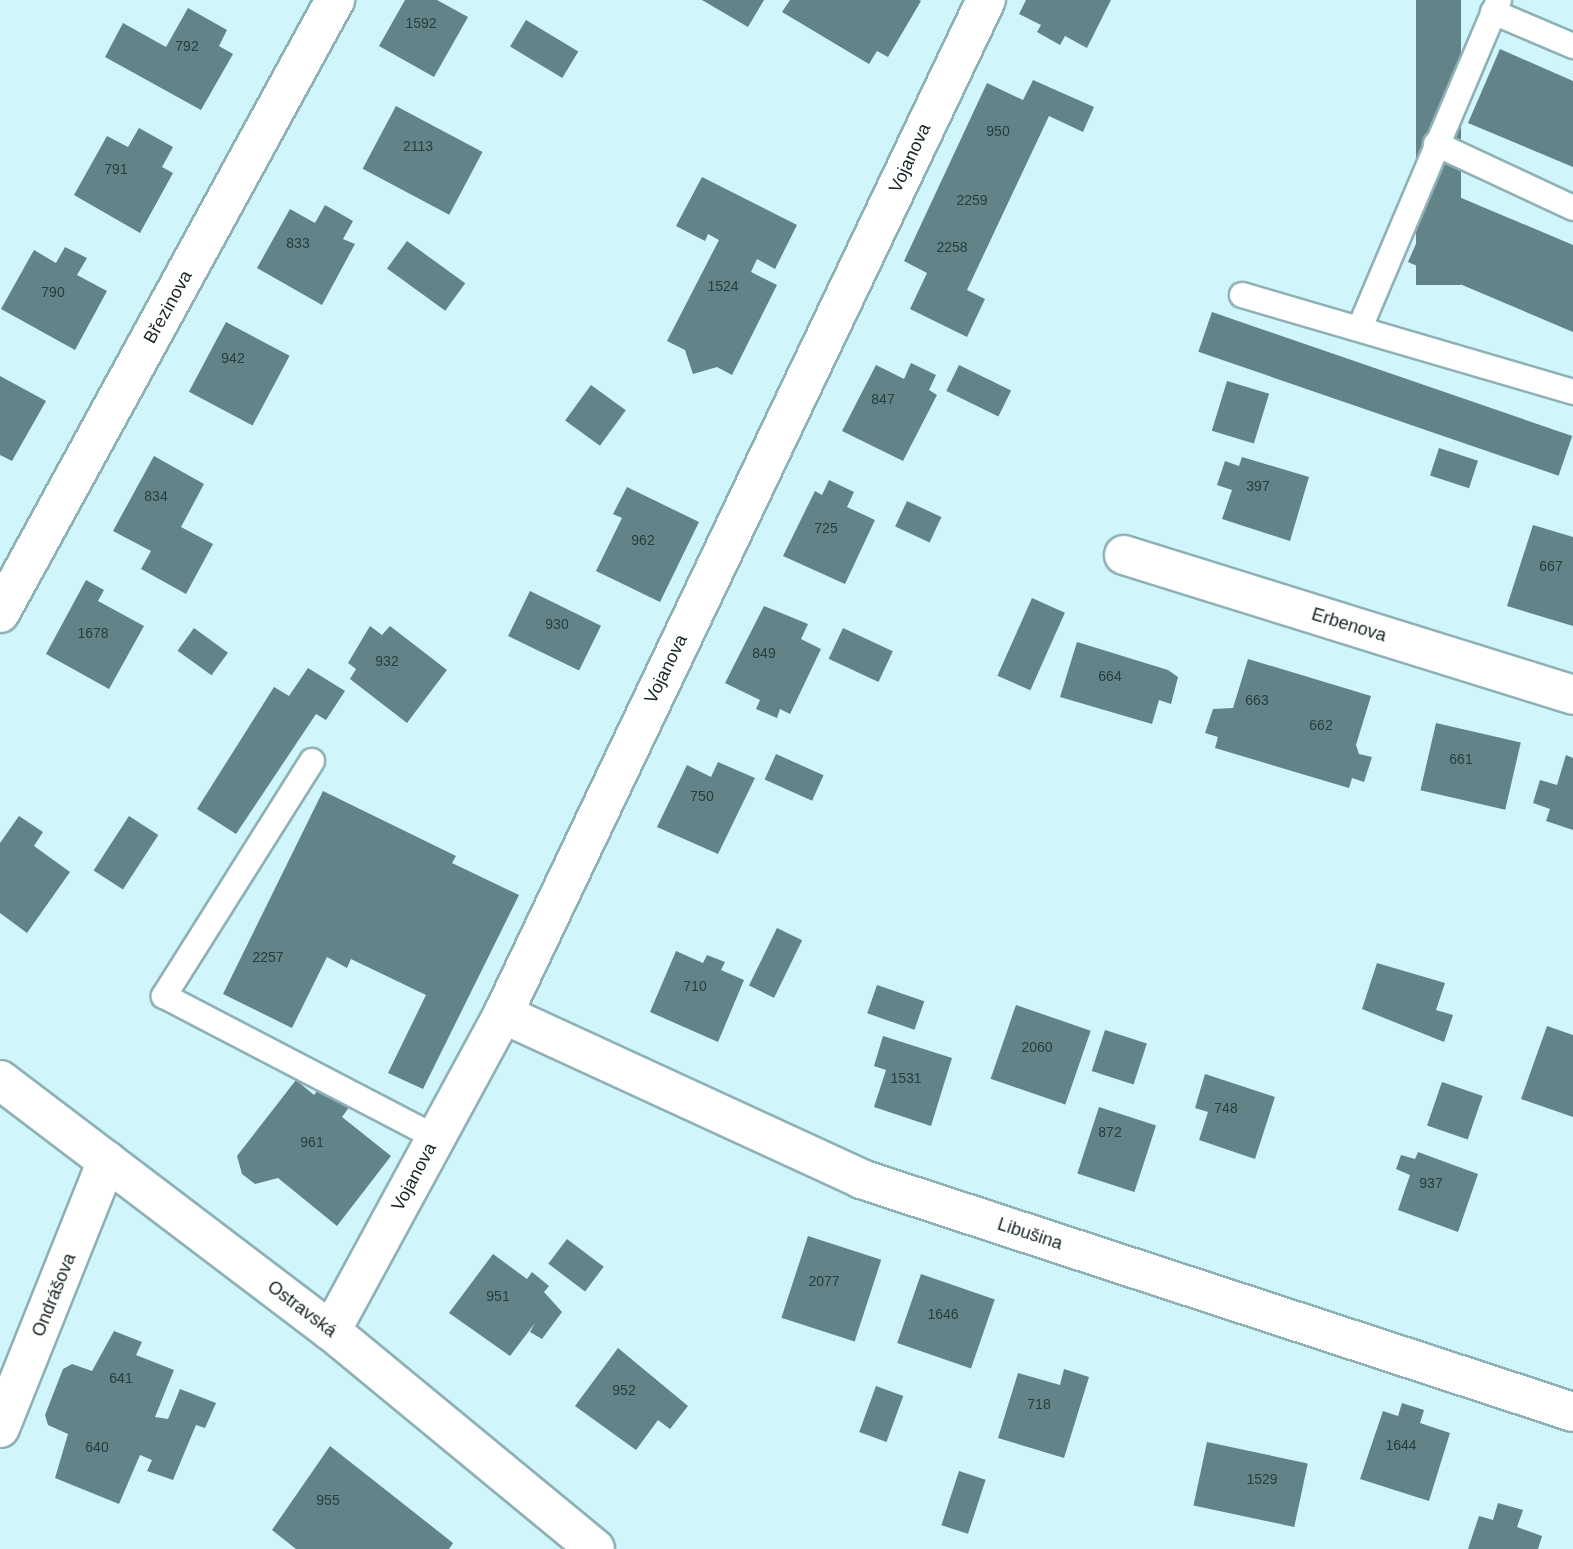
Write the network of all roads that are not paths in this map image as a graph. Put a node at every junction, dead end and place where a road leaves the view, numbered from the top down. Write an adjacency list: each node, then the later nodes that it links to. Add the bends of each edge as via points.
1 (335, 0): 11 (street, Březinova)
2 (986, 0): 14 (street, Vojanova)
3 (1496, 6): 4 (lane); 5 (lane)
4 (1573, 46)
5 (1436, 144): 6 (lane); 8 (lane)
6 (1573, 208)
7 (1242, 295): 8 (lane)
8 (1361, 325): 9 (lane)
9 (1573, 392)
10 (1124, 555): 12 (street, Erbenova)
11 (0, 613)
12 (1573, 695)
13 (312, 761): 16 (lane, via 164,996)
14 (503, 1014): 16 (street, Vojanova); 19 (street, Libušina, via 861,1179)
15 (0, 1080): 17 (street, Ostravská)
16 (435, 1137): 18 (street, Vojanova)
17 (107, 1161): 18 (street, Ostravská); 20 (street, Ondrášova)
18 (331, 1331): 21 (street, Ostravská)
19 (1573, 1412)
20 (0, 1429)
21 (595, 1549)

